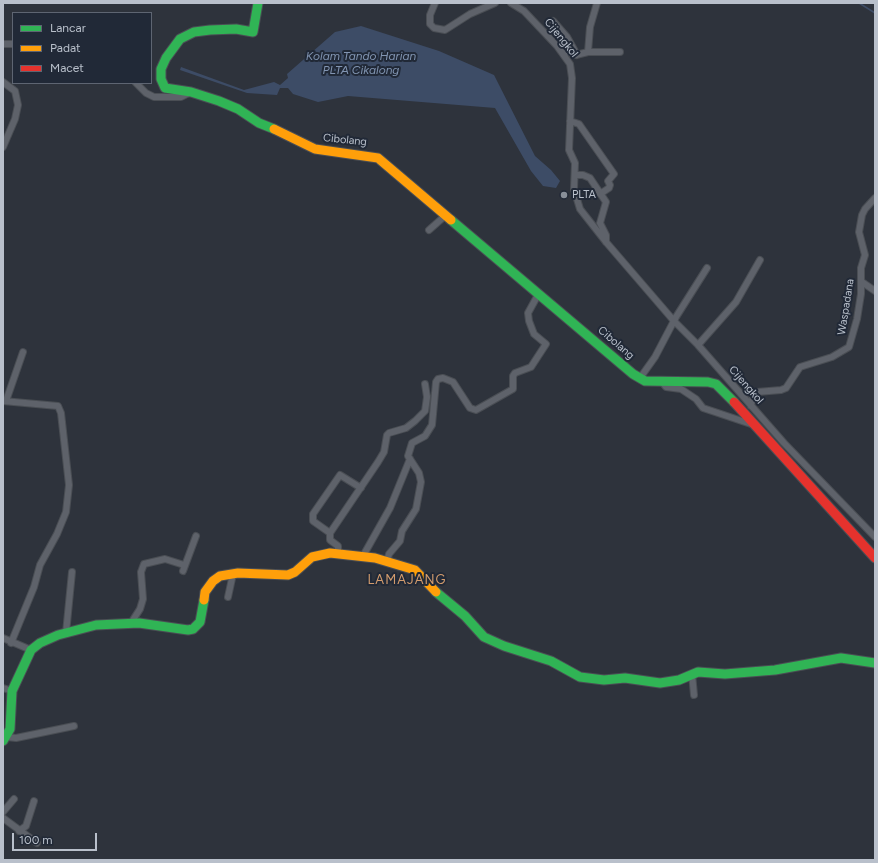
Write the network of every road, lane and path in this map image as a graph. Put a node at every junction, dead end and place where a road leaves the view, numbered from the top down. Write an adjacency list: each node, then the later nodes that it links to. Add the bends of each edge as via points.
1 (258, 3): 13 (street, Cibolang, via 253,32 222,29 194,32 180,39 173,47 161,69 162,82 167,89)
2 (435, 3): 3 (street, via 430,15 430,24 434,28 446,30 470,14)
3 (495, 3)
4 (511, 3): 7 (street, Cijengkol, via 524,11)
5 (597, 3): 8 (street, via 590,27)
6 (553, 21): 10 (street, via 567,37)
7 (560, 50): 10 (street); 14 (street, Cijengkol, via 571,66)
8 (588, 52): 9 (street); 10 (street)
9 (620, 52)
10 (577, 55)
11 (3, 82): 15 (street, via 15,91 18,105)
12 (137, 84): 13 (street, via 154,97 181,97)
13 (191, 92): 19 (street, Cibolang, via 238,109 259,123 315,149 378,158)
14 (570, 121): 16 (street, Cijengkol, via 569,150 575,163); 17 (street, via 579,124 614,174 608,181 609,188)
15 (3, 147)
16 (575, 175): 17 (street, Cijengkol, via 590,178); 21 (street, Cijengkol, via 574,189 580,209)
17 (600, 194): 21 (street, Cijengkol, via 606,202 600,223 606,235)
18 (875, 198): 24 (street, Waspadana, via 863,211 860,224 859,232 865,252 861,268)
19 (446, 215): 20 (street); 26 (street, Cibolang)
20 (429, 230)
21 (606, 242): 27 (street, Cijengkol)
22 (760, 260): 28 (street, via 736,302)
23 (707, 268): 27 (street)
24 (862, 282): 25 (street); 34 (street, Waspadana, via 857,319 849,347 832,357 800,367 784,389 754,394)
25 (875, 291)
26 (539, 293): 30 (street, Cibolang); 36 (street, via 528,314 534,334 546,344 529,369 513,376 514,389 476,410 470,408 453,382 447,378 438,378 434,386 432,425 425,436 412,443 408,456)
27 (674, 321): 28 (street, Cijengkol); 30 (street, via 655,357)
28 (698, 345): 34 (street, Cijengkol)
29 (23, 352): 33 (street)
30 (640, 378): 31 (street, Cibolang, via 645,381)
31 (662, 382): 35 (street, via 666,387 681,389 696,399 703,408); 35 (street, Cibolang, via 716,384)
32 (425, 384): 37 (street, via 425,411 406,428 387,435 384,452)
33 (4, 401): 51 (street, via 58,406 61,413 69,485 66,512 40,565 34,587)
34 (752, 406): 40 (street, Cijengkol)
35 (755, 426): 43 (street, Cibolang)
36 (410, 459): 42 (street, via 390,508); 44 (street, via 419,473 420,493 416,509)
37 (361, 488): 38 (street); 38 (street, via 340,475 313,514 313,521)
38 (330, 533): 41 (street, via 330,540 338,546)
39 (196, 536): 48 (street, via 184,568 165,559 144,564 141,572 143,599)
40 (875, 537)
41 (338, 554): 42 (street); 46 (street, via 312,557 288,575)
42 (363, 556): 44 (street)
43 (875, 558)
44 (387, 561): 54 (street, via 415,570 484,637 551,661 580,677 604,680 625,678 660,683 679,680)
45 (72, 572): 49 (street)
46 (239, 574): 47 (street); 48 (street, via 220,576 208,586 203,599 200,622 193,629)
47 (228, 597)
48 (131, 623): 49 (street, via 96,625)
49 (66, 633): 52 (street, via 40,643)
50 (3, 638): 51 (street)
51 (11, 643): 52 (street)
52 (31, 650): 56 (street)
53 (875, 664): 54 (street, via 841,658 787,669)
54 (692, 674): 57 (street)
55 (3, 688): 56 (street)
56 (12, 691): 59 (street, via 10,729)
57 (694, 695)
58 (74, 726): 59 (street)
59 (5, 739)
60 (14, 799): 62 (street)
61 (34, 801): 64 (street, via 26,826)
62 (3, 812)
63 (3, 818): 64 (street)
64 (19, 831): 65 (street)
65 (37, 843)

